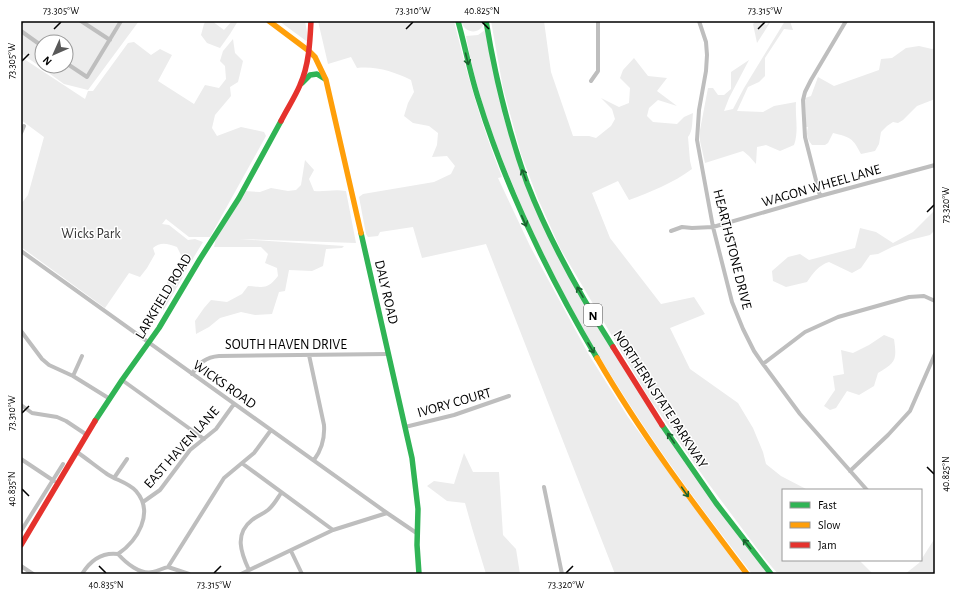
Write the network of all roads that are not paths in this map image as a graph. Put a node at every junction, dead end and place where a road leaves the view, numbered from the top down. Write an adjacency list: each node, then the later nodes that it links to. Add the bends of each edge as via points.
1 (81, 21): 12 (street)
2 (121, 21): 12 (street)
3 (269, 21): 13 (main road)
4 (311, 21): 13 (main road)
5 (458, 21): 76 (main road, N, one-way to 76, via 493,144 517,205 550,276 585,339 638,423 691,501)
6 (486, 21): 77 (main road, NORTHERN STATE PARKWAY / N, one-way to 6, via 662,426 605,334 556,246 532,195 508,127 494,71)
7 (598, 21): 16 (street, via 598,71)
8 (699, 21): 22 (street, HEARTHSTONE DRIVE, via 706,42 707,55 697,140)
9 (846, 21): 21 (street, via 809,84 803,100 805,137)
10 (21, 31): 11 (street)
11 (34, 40)
12 (110, 40): 14 (street, via 87,77)
13 (310, 51): 15 (main road, DALY ROAD); 17 (main road, LARKFIELD ROAD)
14 (74, 68)
15 (326, 80): 17 (main road, via 317,74 310,76); 29 (main road, DALY ROAD)
16 (591, 81)
17 (300, 85): 28 (main road, LARKFIELD ROAD, via 239,198)
18 (24, 126): 19 (street)
19 (21, 133)
20 (935, 165): 21 (street, WAGON WHEEL LANE)
21 (820, 196): 22 (street, WAGON WHEEL LANE)
22 (714, 227): 23 (street, WAGON WHEEL LANE, via 682,227); 33 (street, HEARTHSTONE DRIVE, via 732,302 743,330)
23 (671, 231)
24 (21, 251): 28 (street, WICKS ROAD)
25 (935, 301): 33 (street, via 924,296 909,297 838,317 805,332)
26 (21, 331): 27 (street)
27 (23, 337): 35 (street, via 48,365)
28 (149, 343): 34 (street, WICKS ROAD); 36 (main road, LARKFIELD ROAD)
29 (388, 354): 31 (street, SOUTH HAVEN DRIVE); 41 (main road, DALY ROAD)
30 (935, 354): 51 (street, via 910,410)
31 (309, 355): 34 (street, SOUTH HAVEN DRIVE, via 211,356 202,361); 48 (street, via 325,435 320,453)
32 (82, 356): 35 (street)
33 (763, 364): 51 (street, HEARTHSTONE DRIVE, via 800,414)
34 (192, 374): 39 (street, WICKS ROAD)
35 (73, 376): 38 (street)
36 (122, 380): 38 (main road, LARKFIELD ROAD); 44 (street)
37 (509, 396): 41 (street, IVORY COURT, via 454,415)
38 (110, 399): 43 (main road, LARKFIELD ROAD)
39 (234, 404): 42 (street, WICKS ROAD); 44 (street, EAST HAVEN LANE, via 216,429)
40 (21, 405): 43 (street, via 32,413 66,421)
41 (405, 427): 62 (main road, DALY ROAD, via 416,484)
42 (271, 430): 48 (street, WICKS ROAD); 50 (street)
43 (88, 435): 45 (main road, LARKFIELD ROAD)
44 (204, 439): 58 (street, EAST HAVEN LANE, via 190,450 160,490)
45 (77, 452): 52 (street); 54 (main road, LARKFIELD ROAD)
46 (21, 459): 53 (street)
47 (127, 459): 52 (street)
48 (314, 460): 59 (street, WICKS ROAD)
49 (63, 464): 53 (street)
50 (242, 464): 57 (street); 67 (street, via 224,478)
51 (850, 471): 56 (street, HEARTHSTONE DRIVE)
52 (114, 478): 58 (street, via 132,487)
53 (52, 480): 54 (street); 61 (street)
54 (57, 484): 63 (main road, LARKFIELD ROAD)
55 (544, 487): 75 (street)
56 (866, 489)
57 (281, 493): 60 (street); 68 (street, via 268,510 251,521 241,534 240,548)
58 (143, 502): 65 (street, via 144,517 139,532 127,548)
59 (387, 513): 60 (street); 62 (street, WICKS ROAD)
60 (333, 530): 64 (street)
61 (21, 532)
62 (418, 534): 74 (main road, DALY ROAD)
63 (21, 545)
64 (291, 551): 68 (street); 73 (street)
65 (118, 554): 67 (street, via 130,565 144,572); 70 (street, via 111,553 98,557)
66 (21, 566): 69 (street)
67 (168, 567): 71 (street)
68 (249, 570): 72 (street)
69 (33, 574)
70 (82, 574)
71 (189, 574)
72 (241, 574)
73 (302, 574)
74 (419, 574)
75 (562, 574)
76 (746, 574)
77 (771, 574)

